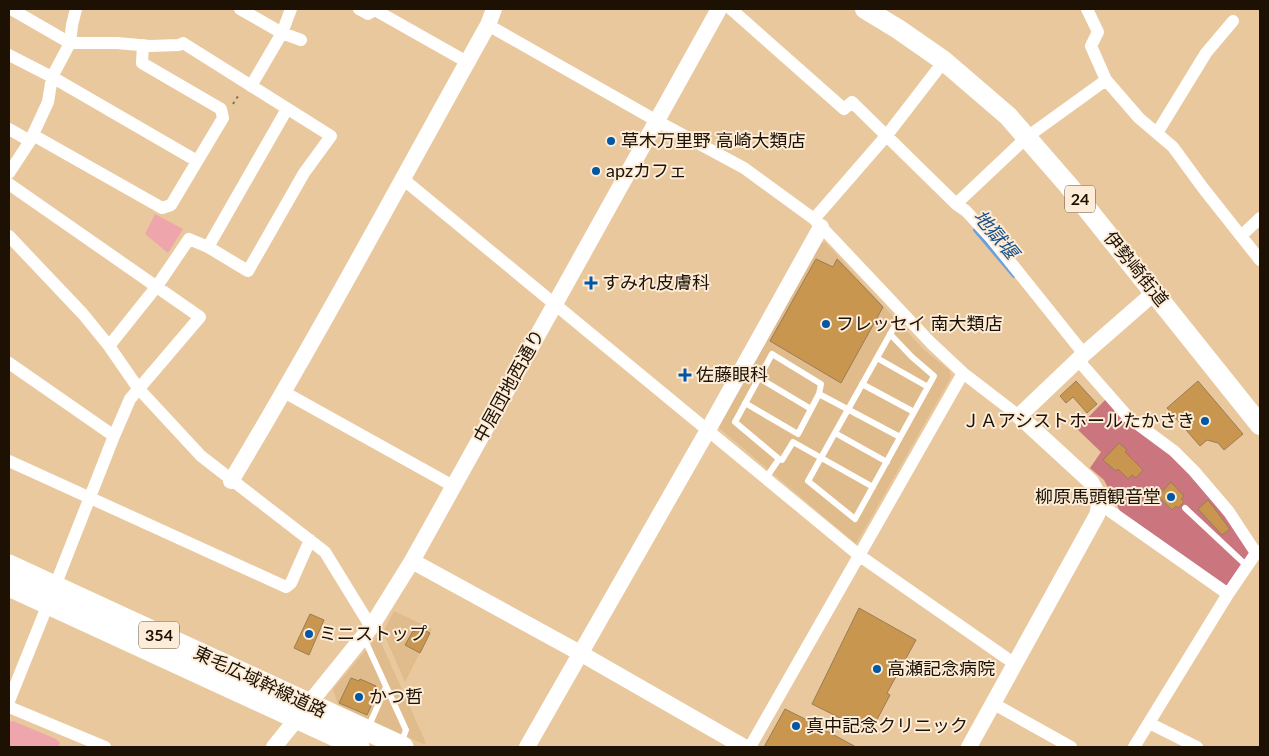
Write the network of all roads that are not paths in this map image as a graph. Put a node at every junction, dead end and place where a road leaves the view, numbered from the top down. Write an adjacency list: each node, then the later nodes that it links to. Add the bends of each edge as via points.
1 (12, 9): 16 (street)
2 (76, 9): 16 (street)
3 (240, 9): 14 (street)
4 (292, 9): 14 (street)
5 (359, 9): 11 (street, via 368,14)
6 (494, 9): 13 (street)
7 (719, 9): 25 (street, 中居団地西通り)
8 (731, 9): 28 (street, via 844,109 852,102)
9 (865, 9): 19 (main road, 伊勢崎街道 / 24)
10 (1087, 9): 22 (street, via 1098,32 1091,46)
11 (376, 10): 20 (street)
12 (1233, 21): 27 (street, via 1206,52)
13 (488, 25): 20 (street); 25 (street)
14 (282, 33): 15 (street); 23 (street)
15 (301, 40)
16 (70, 43): 17 (street); 21 (street)
17 (143, 45): 23 (street, via 179,45 183,42); 31 (street, via 142,63 221,109 223,118)
18 (9, 54): 21 (street)
19 (944, 61): 28 (street); 29 (main road, 伊勢崎街道 / 24, via 1008,116)
20 (467, 62): 33 (street)
21 (52, 77): 30 (street, via 48,102); 31 (street)
22 (1106, 80): 27 (street, via 1139,118); 29 (street)
23 (249, 84): 24 (street)
24 (287, 109): 40 (street); 40 (street, via 331,136 304,173 248,271)
25 (656, 121): 37 (street, via 744,168); 44 (street, 中居団地西通り)
26 (9, 129): 30 (street)
27 (1157, 133): 39 (street, via 1173,147)
28 (887, 135): 35 (street); 37 (street)
29 (1027, 137): 35 (street); 43 (main road, 伊勢崎街道 / 24)
30 (31, 138): 31 (street, via 162,208 171,205); 32 (street)
31 (196, 161)
32 (9, 173)
33 (403, 179): 44 (street); 56 (street)
34 (9, 184): 42 (street)
35 (956, 204): 48 (street, via 991,238)
36 (1260, 218): 39 (street)
37 (817, 223): 45 (street); 64 (street)
38 (9, 236): 47 (street)
39 (1241, 236): 41 (street)
40 (208, 247): 42 (street, via 189,239)
41 (1260, 260)
42 (157, 286): 47 (street); 55 (street, via 200,317)
43 (1155, 292): 48 (street); 63 (main road, 伊勢崎街道 / 24)
44 (554, 303): 64 (street); 76 (street, 中居団地西通り)
45 (902, 313): 46 (lane); 51 (street)
46 (890, 334): 49 (lane); 54 (lane, via 934,376)
47 (109, 346): 55 (street)
48 (1081, 357): 62 (street); 82 (street, via 1128,417 1174,451 1194,472)
49 (877, 358): 53 (lane); 54 (lane)
50 (9, 363): 67 (street)
51 (964, 373): 62 (street); 83 (street)
52 (759, 378): 57 (lane, via 772,354 821,384); 58 (lane); 59 (lane)
53 (862, 384): 60 (lane); 61 (lane)
54 (928, 387): 61 (lane)
55 (138, 388): 67 (street); 75 (street, via 201,456)
56 (284, 392): 75 (street); 76 (street)
57 (819, 394): 59 (lane); 60 (lane)
58 (745, 403): 66 (lane); 71 (lane, via 736,422)
59 (811, 409): 66 (lane)
60 (848, 409): 65 (lane); 68 (lane)
61 (914, 412): 68 (lane)
62 (1019, 416): 79 (street, via 1091,482)
63 (1260, 426)
64 (708, 430): 74 (street); 91 (street)
65 (835, 433): 70 (lane); 73 (lane)
66 (798, 434): 69 (lane)
67 (114, 436): 78 (street)
68 (900, 437): 73 (lane)
69 (793, 442): 70 (lane); 71 (lane, via 782,460)
70 (821, 458): 77 (lane); 77 (lane, via 808,482 855,519)
71 (779, 459): 74 (lane)
72 (9, 461): 78 (street)
73 (886, 462): 77 (lane)
74 (766, 478): 83 (street)
75 (231, 481): 81 (street)
76 (453, 486): 84 (street, 中居団地西通り)
77 (873, 487)
78 (91, 499): 81 (street, via 286,587 291,583); 89 (street)
79 (1100, 504): 88 (street); 92 (street, via 1097,515)
80 (1185, 508): 86 (lane)
81 (310, 540): 90 (street, via 325,552)
82 (1258, 552): 86 (street)
83 (860, 556): 92 (street); 105 (street)
84 (412, 561): 90 (street, 中居団地西通り); 91 (street)
85 (9, 565): 89 (highway, 東毛広域幹線道路 / 354)
86 (1247, 566): 88 (street)
87 (9, 586): 89 (highway, 東毛広域幹線道路 / 354)
88 (1228, 594): 98 (street)
89 (52, 595): 94 (street); 97 (highway, 東毛広域幹線道路 / 354)
90 (367, 632): 93 (lane); 97 (street, 中居団地西通り)
91 (580, 653): 103 (street); 104 (street)
92 (1015, 664): 95 (street)
93 (386, 687): 99 (lane); 102 (lane, via 406,730)
94 (9, 701)
95 (994, 704): 106 (street); 107 (street)
96 (9, 706): 100 (street)
97 (304, 712): 99 (highway, 東毛広域幹線道路 / 354); 101 (street, 中居団地西通り)
98 (1148, 723): 108 (street); 109 (street)
99 (363, 739): 102 (highway, 東毛広域幹線道路 / 354)
100 (105, 747)
101 (274, 747)
102 (401, 747)
103 (527, 747)
104 (744, 747)
105 (750, 747)
106 (970, 747)
107 (1071, 747)
108 (1134, 747)
109 (1197, 747)

